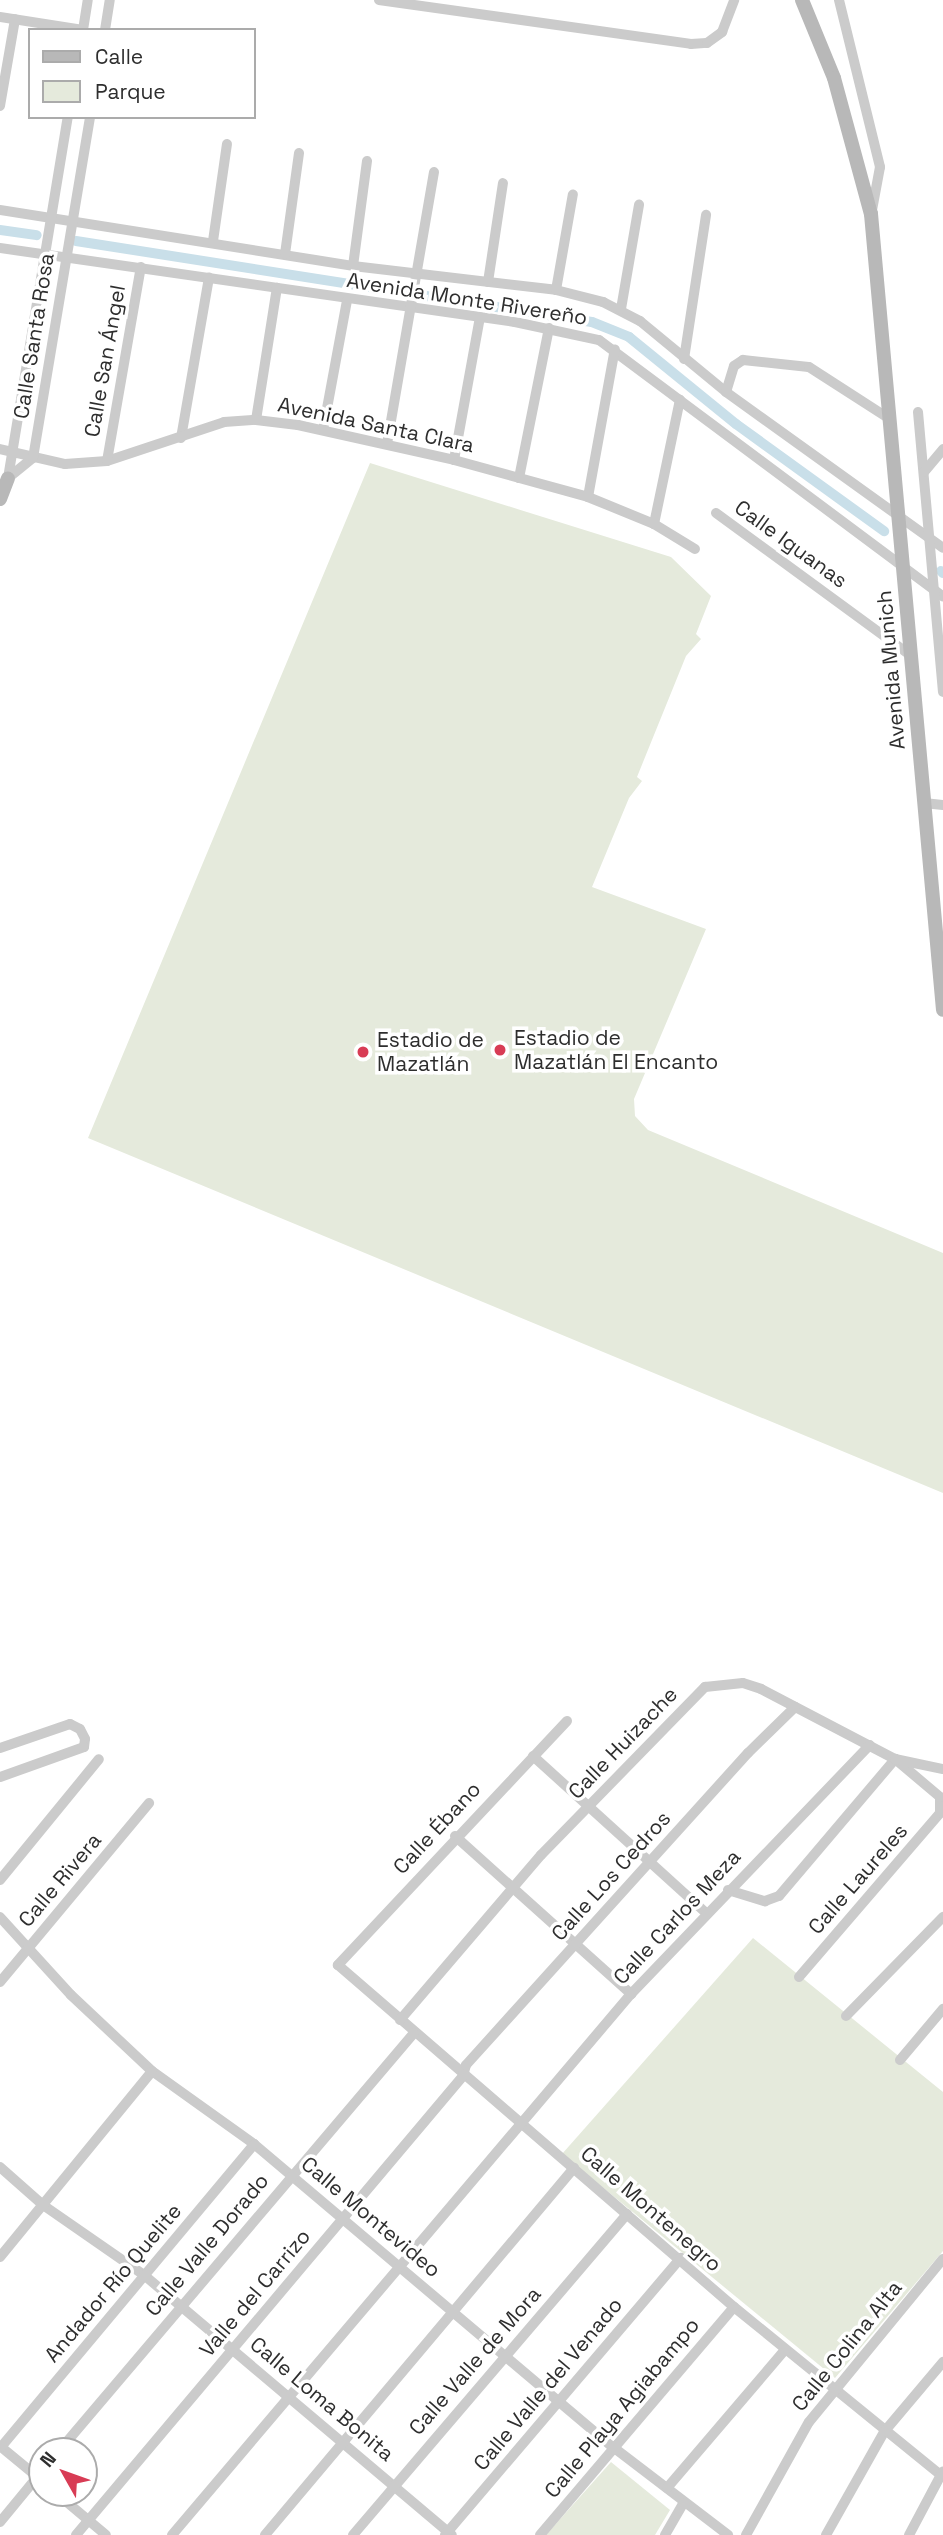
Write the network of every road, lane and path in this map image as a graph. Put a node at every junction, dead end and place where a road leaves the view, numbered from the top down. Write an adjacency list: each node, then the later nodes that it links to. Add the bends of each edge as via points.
1 (88, 0): 10 (street)
2 (110, 0): 11 (street)
3 (379, 0): 4 (street, via 691,44 707,43 722,32)
4 (734, 0)
5 (802, 0): 23 (main road, Avenida Munich, via 834,78)
6 (839, 0): 23 (street, via 880,167)
7 (0, 17): 8 (street)
8 (15, 19): 9 (street); 12 (street)
9 (71, 28)
10 (83, 28)
11 (105, 28)
12 (0, 106)
13 (68, 119): 25 (street, Calle Santa Rosa)
14 (90, 119): 26 (street, Calle Santa Rosa)
15 (228, 144): 27 (street)
16 (299, 153): 29 (street)
17 (367, 162): 32 (street)
18 (435, 172): 34 (street)
19 (503, 183): 36 (street)
20 (573, 194): 38 (street)
21 (639, 205): 41 (street)
22 (0, 210): 25 (street, Avenida Monte Rivereño)
23 (871, 214): 49 (main road, Avenida Munich)
24 (706, 215): 45 (street)
25 (51, 218): 26 (street, Avenida Monte Rivereño); 30 (street, Calle Santa Rosa)
26 (73, 221): 27 (street, Avenida Monte Rivereño); 31 (street, Calle Santa Rosa)
27 (213, 241): 29 (street, Avenida Monte Rivereño)
28 (0, 248): 30 (street, Avenida Monte Rivereño)
29 (285, 254): 32 (street, Avenida Monte Rivereño)
30 (45, 255): 31 (street, Avenida Monte Rivereño); 56 (street, Calle Santa Rosa)
31 (67, 257): 33 (street, Avenida Monte Rivereño); 57 (street, Calle Santa Rosa)
32 (353, 266): 34 (street, Avenida Monte Rivereño)
33 (141, 267): 35 (street, Avenida Monte Rivereño); 59 (street, Calle San Ángel)
34 (416, 275): 36 (street, Avenida Monte Rivereño); 40 (street)
35 (209, 277): 37 (street, Avenida Monte Rivereño); 52 (street)
36 (488, 282): 38 (street, Avenida Monte Rivereño)
37 (278, 288): 39 (street, Avenida Monte Rivereño); 50 (street)
38 (556, 290): 41 (street, Avenida Monte Rivereño)
39 (347, 300): 40 (street, Avenida Monte Rivereño); 51 (street)
40 (410, 309): 42 (street, Avenida Monte Rivereño); 53 (street)
41 (621, 309): 45 (street, Avenida Monte Rivereño)
42 (480, 317): 43 (street, Avenida Monte Rivereño); 58 (street)
43 (549, 328): 44 (street, Avenida Monte Rivereño, via 590,337); 62 (street)
44 (615, 349): 47 (street, Avenida Monte Rivereño); 63 (street)
45 (684, 359): 46 (street, Avenida Monte Rivereño)
46 (726, 392): 49 (street, via 734,366 743,360 803,366 831,377); 66 (street, Avenida Monte Rivereño)
47 (680, 400): 67 (street); 71 (street, Avenida Monte Rivereño)
48 (918, 412): 60 (street)
49 (888, 418): 66 (main road, Avenida Munich)
50 (256, 420): 51 (street, Avenida Santa Clara); 52 (street, Avenida Santa Clara, via 224,422)
51 (323, 430): 53 (street, Avenida Santa Clara)
52 (181, 438): 59 (street, Avenida Santa Clara)
53 (387, 444): 58 (street, Avenida Santa Clara)
54 (0, 449): 56 (street, Avenida Santa Clara)
55 (943, 449): 60 (street)
56 (12, 453): 57 (street, Avenida Santa Clara); 61 (street, Calle Santa Rosa)
57 (33, 458): 59 (street, Avenida Santa Clara, via 65,464); 61 (street)
58 (454, 460): 62 (street, Avenida Santa Clara)
59 (107, 461)
60 (924, 472): 68 (street)
61 (8, 478): 64 (main road)
62 (519, 478): 63 (street, Avenida Santa Clara)
63 (588, 497): 67 (street, Avenida Santa Clara)
64 (0, 499)
65 (716, 513): 74 (street, Calle Iguanas)
66 (898, 517): 68 (street, Avenida Monte Rivereño); 71 (main road, Avenida Munich)
67 (654, 524): 70 (street, Avenida Santa Clara)
68 (930, 539): 69 (street, Avenida Monte Rivereño); 72 (street)
69 (943, 548)
70 (695, 549)
71 (902, 564): 72 (street, Avenida Monte Rivereño); 74 (main road, Avenida Munich)
72 (934, 587): 73 (street, Avenida Monte Rivereño); 75 (street)
73 (943, 596)
74 (910, 655): 76 (main road, Avenida Munich)
75 (943, 691)
76 (924, 803): 77 (street); 78 (main road, Avenida Munich)
77 (943, 805)
78 (943, 1010)
79 (795, 1707): 81 (street, Calle Huizache); 90 (street, Calle Huizache, via 743,1683 705,1687); 92 (street, Calle Los Cedros)
80 (567, 1721): 83 (street, Calle Ébano)
81 (870, 1745): 85 (street, Calle Huizache); 95 (street, Calle Carlos Meza)
82 (0, 1748): 87 (street, via 70,1724 84,1733 84,1747)
83 (533, 1756): 90 (street); 91 (street, Calle Ébano)
84 (99, 1759): 93 (street)
85 (895, 1759): 86 (street, Calle Huizache); 88 (street); 95 (street, via 779,1896 765,1900)
86 (943, 1769)
87 (0, 1777)
88 (942, 1798): 102 (street, Calle Laureles)
89 (149, 1803): 100 (street, Calle Rivera)
90 (590, 1805): 92 (street); 94 (street, Calle Huizache)
91 (455, 1836): 94 (street); 101 (street, Calle Ébano)
92 (652, 1860): 96 (street); 99 (street, Calle Los Cedros)
93 (0, 1880)
94 (513, 1889): 99 (street); 107 (street, Calle Huizache)
95 (728, 1890): 96 (street, Calle Carlos Meza)
96 (705, 1912): 104 (street, Calle Carlos Meza)
97 (0, 1917): 100 (street, Calle Montevideo)
98 (943, 1917): 106 (street)
99 (575, 1942): 104 (street); 111 (street, Calle Los Cedros, via 466,2065)
100 (29, 1948): 103 (street, Calle Rivera); 110 (street, Calle Montevideo, via 71,1995)
101 (338, 1965): 107 (street, Calle Montenegro)
102 (799, 1977)
103 (0, 1982)
104 (631, 1994): 112 (street, Calle Carlos Meza)
105 (943, 2009): 109 (street)
106 (846, 2016)
107 (400, 2020): 108 (street, Calle Montenegro)
108 (414, 2033): 111 (street, Calle Montenegro); 116 (street, Calle Valle Dorado)
109 (900, 2060)
110 (152, 2071): 113 (street, Calle Montevideo); 117 (street)
111 (463, 2076): 112 (street, Calle Montenegro); 119 (street, Valle del Carrizo)
112 (523, 2125): 115 (street, Calle Montenegro); 123 (street, Calle Carlos Meza)
113 (254, 2144): 116 (street, Calle Montevideo); 124 (street, Andador Río Quelite)
114 (0, 2167): 117 (street, Calle Loma Bonita)
115 (574, 2168): 118 (street, Calle Montenegro); 127 (street)
116 (291, 2175): 119 (street, Calle Montevideo); 125 (street, Calle Valle Dorado)
117 (43, 2204): 120 (street); 124 (street, Calle Loma Bonita)
118 (627, 2214): 121 (street, Calle Montenegro); 130 (street, Calle Valle de Mora)
119 (344, 2219): 123 (street, Calle Montevideo); 128 (street, Valle del Carrizo)
120 (0, 2257)
121 (681, 2258): 126 (street, Calle Montenegro); 134 (street, Calle Valle del Venado)
122 (943, 2259): 132 (street, Calle Colina Alta)
123 (399, 2266): 127 (street, Calle Montevideo); 133 (street, Calle Carlos Meza)
124 (144, 2275): 125 (street, Calle Loma Bonita); 138 (street, Andador Río Quelite)
125 (181, 2305): 128 (street, Calle Loma Bonita); 136 (street, Calle Valle Dorado)
126 (734, 2307): 129 (street, Calle Montenegro); 139 (street, Calle Playa Agiabampo)
127 (452, 2312): 130 (street, Calle Montevideo); 137 (street)
128 (233, 2349): 133 (street, Calle Loma Bonita); 147 (street, Valle del Carrizo)
129 (785, 2350): 132 (street, Calle Montenegro); 143 (street)
130 (505, 2356): 134 (street, Calle Montevideo); 142 (street, Calle Valle de Mora)
131 (943, 2362): 135 (street)
132 (833, 2389): 135 (street, Calle Montenegro); 158 (street, Calle Colina Alta, via 809,2422)
133 (288, 2395): 137 (street, Calle Loma Bonita); 152 (street, Calle Carlos Meza)
134 (559, 2401): 139 (street, Calle Montevideo); 149 (street, Calle Valle del Venado)
135 (884, 2432): 141 (street, Calle Montenegro); 159 (street)
136 (71, 2437)
137 (341, 2441): 142 (street, Calle Loma Bonita); 153 (street)
138 (1, 2446): 140 (street)
139 (613, 2448): 143 (street, Calle Montevideo); 155 (street, Calle Playa Agiabampo)
140 (28, 2467)
141 (942, 2474): 160 (street)
142 (394, 2485): 149 (street, Calle Loma Bonita); 154 (street, Calle Valle de Mora)
143 (667, 2488): 145 (street, Calle Montevideo)
144 (28, 2490): 148 (street)
145 (683, 2504): 156 (street); 157 (street, Calle Montevideo)
146 (73, 2507): 147 (street)
147 (89, 2520): 150 (street, Valle del Carrizo); 151 (street)
148 (0, 2522)
149 (449, 2534)
150 (76, 2535)
151 (106, 2535)
152 (172, 2535)
153 (265, 2535)
154 (353, 2535)
155 (540, 2535)
156 (665, 2535)
157 (728, 2535)
158 (746, 2535)
159 (826, 2535)
160 (909, 2535)

